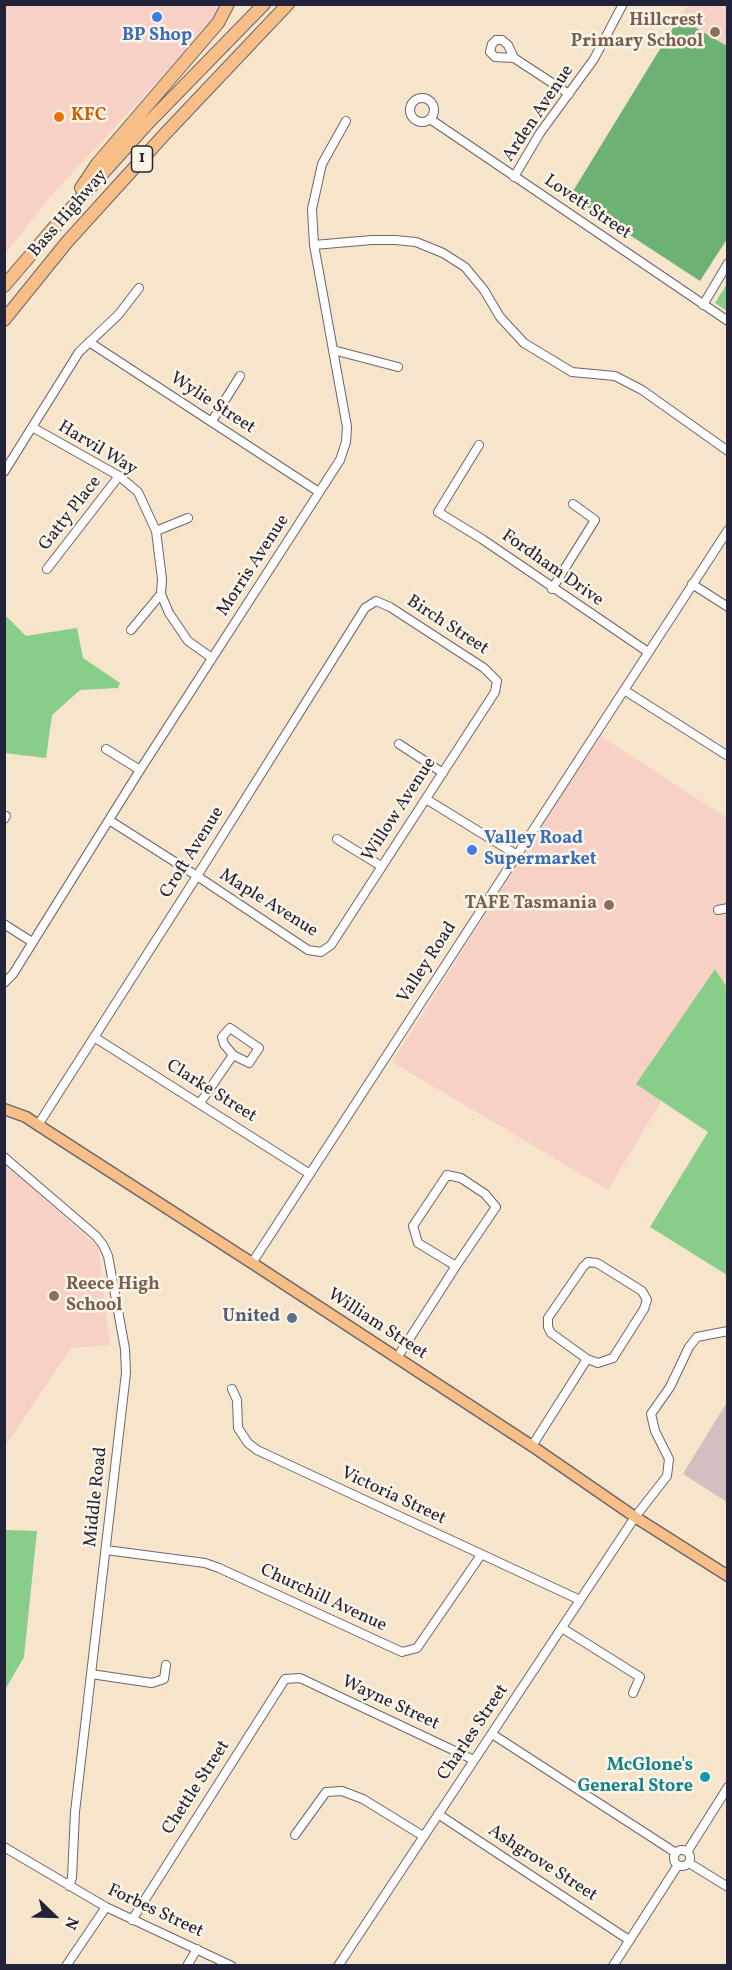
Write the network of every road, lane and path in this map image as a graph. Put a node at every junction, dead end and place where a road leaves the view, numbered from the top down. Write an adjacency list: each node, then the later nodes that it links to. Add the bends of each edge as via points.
1 (228, 4): 10 (highway, via 218,23 98,164)
2 (264, 4): 10 (highway, Bass Highway / 1, via 148,123)
3 (288, 4): 16 (highway, Bass Highway / 1, via 74,233)
4 (622, 5): 6 (street, Arden Avenue, via 594,58)
5 (514, 58): 6 (street)
6 (569, 94): 9 (street, Arden Avenue)
7 (430, 119): 9 (street, Lovett Street)
8 (346, 121): 11 (street, Morris Avenue, via 322,164 312,208)
9 (514, 177): 15 (street, Lovett Street)
10 (51, 231): 13 (highway, Bass Highway / 1)
11 (314, 245): 19 (street, Morris Avenue); 25 (street, via 395,240 416,242 443,253 465,267 500,317 524,343 572,372 615,376 642,390)
12 (728, 263): 15 (street)
13 (4, 286)
14 (139, 288): 18 (street)
15 (703, 304): 17 (street, Lovett Street)
16 (4, 320)
17 (728, 321)
18 (89, 342): 22 (street, Wylie Street); 23 (street)
19 (333, 350): 20 (street); 28 (street, Morris Avenue, via 347,427 346,442 340,460)
20 (398, 367)
21 (240, 376): 22 (street)
22 (212, 421): 28 (street, Wylie Street)
23 (32, 427): 26 (street); 27 (street, Harvil Way)
24 (479, 445): 35 (street, Fordham Drive, via 438,512)
25 (728, 451)
26 (4, 472)
27 (119, 476): 32 (street, Harvil Way, via 138,492); 33 (street, Gatty Place)
28 (319, 492): 41 (street, Morris Avenue)
29 (573, 504): 35 (street, via 595,520)
30 (188, 518): 32 (street)
31 (728, 530): 34 (street, Valley Road)
32 (156, 531): 36 (street, Harvil Way)
33 (47, 570)
34 (692, 584): 38 (street); 40 (street, Valley Road)
35 (552, 589): 40 (street, Fordham Drive)
36 (161, 594): 39 (street); 41 (street, Harvil Way, via 188,640)
37 (376, 601): 42 (street, Birch Street, via 493,674); 54 (street, Croft Avenue, via 365,608)
38 (728, 607)
39 (131, 630)
40 (648, 652): 43 (street, Valley Road)
41 (212, 658): 47 (street, Morris Avenue)
42 (497, 681): 48 (street, Willow Avenue, via 495,692)
43 (624, 690): 46 (street); 52 (street, Valley Road)
44 (399, 744): 48 (street)
45 (106, 749): 47 (street)
46 (728, 756)
47 (140, 770): 50 (street, Morris Avenue)
48 (442, 773): 49 (street, Willow Avenue)
49 (426, 799): 52 (street); 53 (street, Willow Avenue)
50 (109, 820): 54 (street, Maple Avenue); 58 (street, Morris Avenue)
51 (337, 839): 53 (street)
52 (517, 855): 67 (street, Valley Road)
53 (381, 866): 59 (street, Willow Avenue, via 331,945)
54 (197, 876): 59 (street, Maple Avenue, via 308,950); 61 (street, Croft Avenue)
55 (728, 908): 56 (street)
56 (718, 910)
57 (4, 924): 58 (street)
58 (32, 942): 60 (street, Morris Avenue)
59 (321, 952)
60 (4, 983)
61 (94, 1037): 63 (street, Clarke Street); 65 (street, Croft Avenue)
62 (233, 1056): 62 (street, via 222,1037 230,1028 259,1048 249,1063); 63 (street)
63 (200, 1102): 67 (street, Clarke Street)
64 (4, 1109): 65 (main road, William Street)
65 (38, 1125): 68 (main road, William Street)
66 (4, 1157): 76 (street, Middle Road, via 96,1236 108,1256 126,1373)
67 (310, 1174): 68 (street, Valley Road)
68 (252, 1263): 71 (main road, William Street)
69 (456, 1266): 69 (street, via 418,1242 413,1226 447,1175 460,1178 485,1194 496,1207); 71 (street)
70 (728, 1331): 75 (street, Charles Street, via 697,1337 651,1414 669,1459 667,1476)
71 (397, 1358): 74 (main road, William Street)
72 (587, 1359): 72 (street, via 551,1333 548,1318 588,1262 597,1263 633,1286 647,1300 613,1358 598,1363); 74 (street)
73 (232, 1389): 77 (street, Victoria Street, via 237,1400 238,1428 257,1450)
74 (532, 1446): 75 (main road, William Street)
75 (635, 1517): 78 (main road, William Street); 79 (street, Charles Street)
76 (106, 1550): 77 (street, Churchill Avenue, via 205,1563 402,1652 417,1648); 82 (street, Middle Road)
77 (480, 1555): 79 (street, Victoria Street)
78 (728, 1576)
79 (580, 1600): 80 (street, Charles Street)
80 (562, 1628): 84 (street, via 640,1677); 85 (street, Charles Street)
81 (166, 1665): 82 (street, via 164,1679 152,1683)
82 (91, 1674): 96 (street, Middle Road)
83 (292, 1677): 86 (street, Wayne Street); 99 (street, Chettle Street, via 285,1679)
84 (633, 1693)
85 (492, 1734): 86 (street, Charles Street); 93 (street)
86 (474, 1760): 88 (street, Charles Street)
87 (728, 1787): 92 (street)
88 (438, 1814): 90 (street, Charles Street); 100 (street, Ashgrove Street)
89 (295, 1835): 90 (street, via 326,1792 342,1791)
90 (423, 1836): 105 (street, Charles Street)
91 (6, 1851): 96 (street, Forbes Street)
92 (687, 1852): 93 (street); 94 (street)
93 (676, 1853): 95 (street)
94 (689, 1863): 95 (street); 97 (street)
95 (678, 1865): 100 (street)
96 (69, 1886): 98 (street, Forbes Street)
97 (728, 1887)
98 (106, 1907): 99 (street, Forbes Street); 102 (street)
99 (132, 1920): 101 (street, Forbes Street)
100 (629, 1940): 106 (street)
101 (196, 1949): 103 (street); 104 (street, Forbes Street)
102 (66, 1965)
103 (187, 1965)
104 (232, 1965)
105 (338, 1965)
106 (613, 1965)

